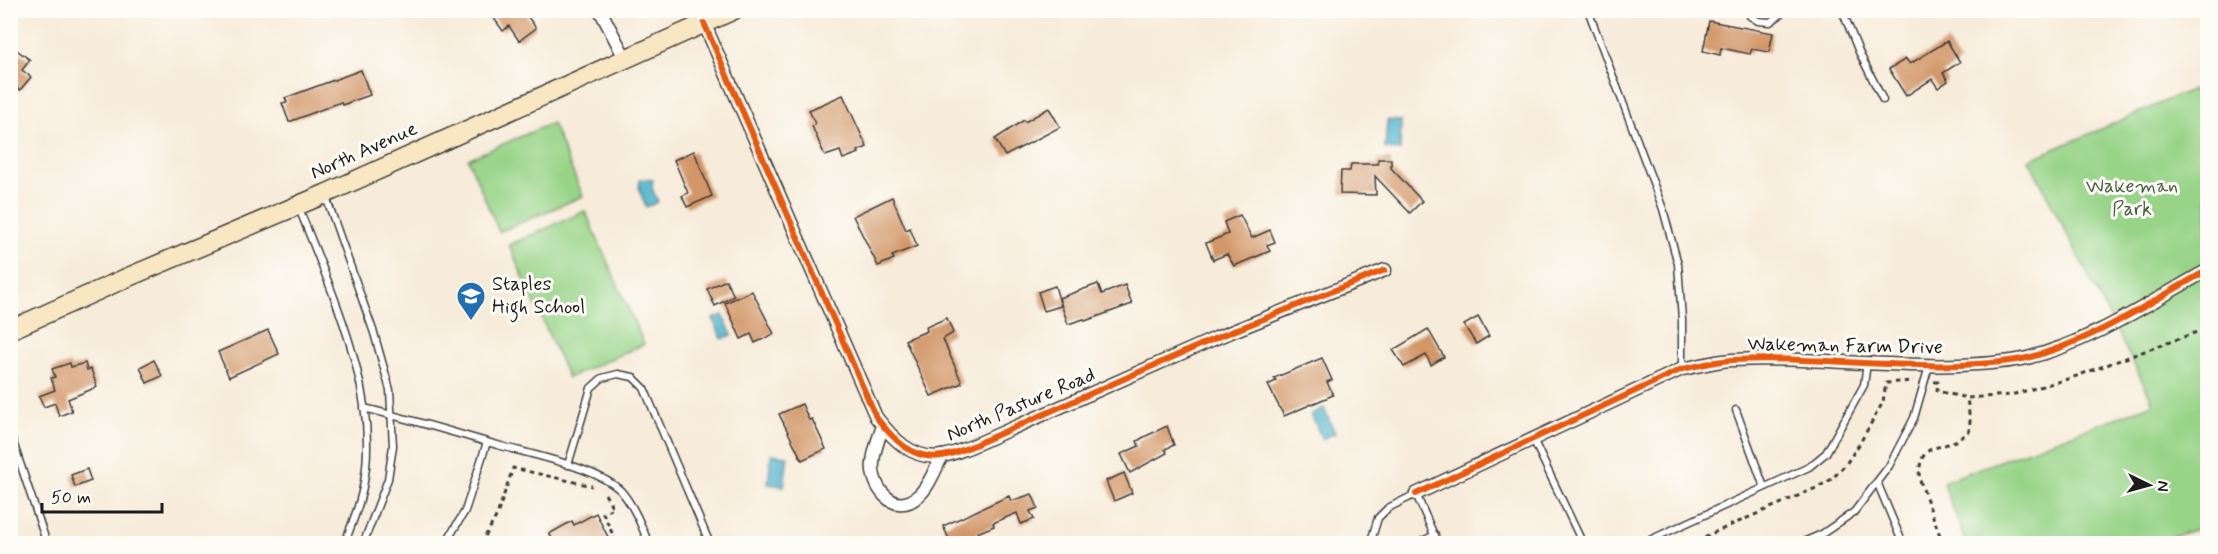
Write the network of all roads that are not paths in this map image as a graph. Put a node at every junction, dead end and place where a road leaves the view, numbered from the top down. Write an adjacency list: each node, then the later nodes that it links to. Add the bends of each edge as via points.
1 (600, 10): 8 (street)
2 (734, 10): 7 (street, North Avenue)
3 (1588, 10): 17 (lane, via 1663,209 1678,264)
4 (1749, 10): 5 (lane, via 1750,16 1758,21 1770,22 1780,15)
5 (1780, 10)
6 (1842, 10): 9 (lane)
7 (704, 23): 8 (street, North Avenue); 21 (street, North Pasture Road)
8 (625, 58): 10 (street, North Avenue)
9 (1883, 100)
10 (325, 194): 11 (street, North Avenue); 20 (lane, via 374,333 390,390)
11 (298, 205): 14 (street, North Avenue); 18 (lane, via 347,333)
12 (1385, 270): 25 (street, North Pasture Road, via 1215,338)
13 (2208, 270): 16 (street, Wakeman Farm Drive, via 2106,327 2054,349 1994,363)
14 (10, 330)
15 (1867, 363): 16 (street, Wakeman Farm Drive); 17 (street, Wakeman Farm Drive, via 1729,360); 28 (lane, via 1864,385 1826,453 1809,467)
16 (1929, 366): 27 (lane, via 1914,418)
17 (1682, 369): 23 (street, Wakeman Farm Drive)
18 (364, 408): 20 (lane); 32 (lane, via 363,485)
19 (1736, 410): 28 (lane)
20 (391, 414): 24 (lane); 33 (lane, via 393,446 388,479)
21 (883, 426): 25 (street, North Pasture Road, via 910,450 925,456); 25 (street, North Pasture Road, via 872,464 880,490 893,504 904,504 917,497)
22 (10, 433): 31 (lane)
23 (1533, 439): 29 (street, Wakeman Farm Drive); 40 (lane)
24 (488, 442): 26 (lane); 34 (lane, via 465,511)
25 (942, 456)
26 (568, 465): 35 (lane, via 604,479 620,491 635,511); 36 (lane, via 591,388 602,378 618,374 633,377 644,388)
27 (1877, 482): 42 (lane, via 1854,512 1822,534); 43 (lane)
28 (1764, 487): 41 (lane)
29 (1416, 494): 30 (lane); 37 (lane, via 1388,508 1378,518)
30 (1435, 536): 38 (lane); 39 (lane)
31 (47, 543)
32 (344, 543)
33 (363, 543)
34 (445, 543)
35 (648, 543)
36 (710, 543)
37 (1370, 543)
38 (1416, 543)
39 (1438, 543)
40 (1583, 543)
41 (1641, 543)
42 (1799, 543)
43 (1904, 543)

